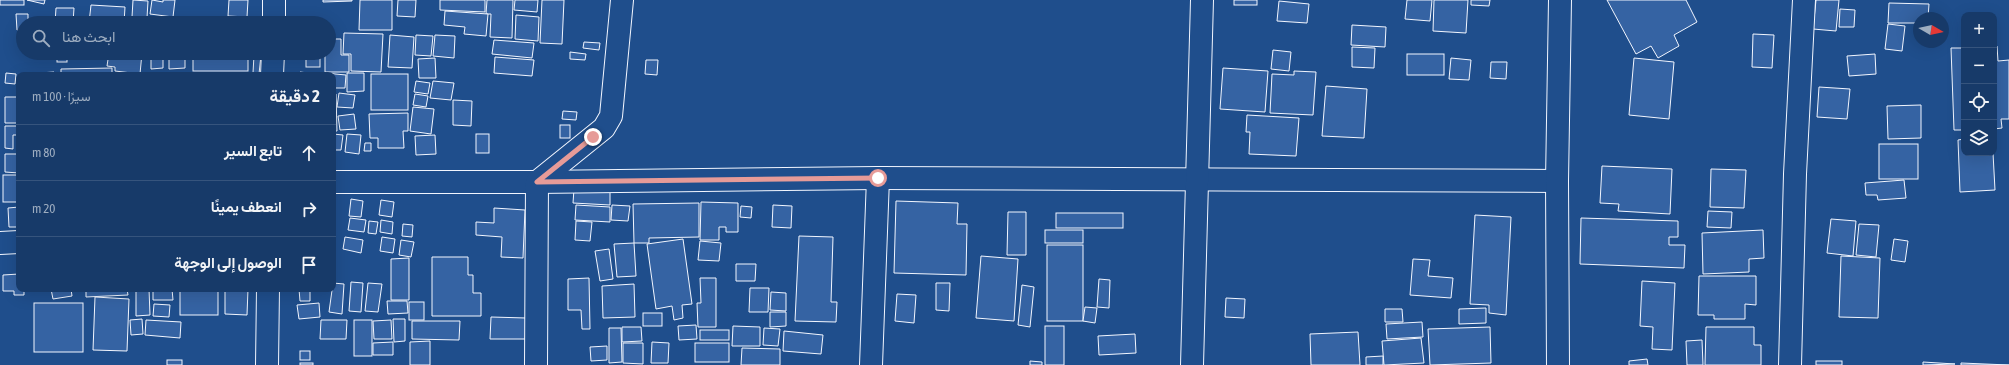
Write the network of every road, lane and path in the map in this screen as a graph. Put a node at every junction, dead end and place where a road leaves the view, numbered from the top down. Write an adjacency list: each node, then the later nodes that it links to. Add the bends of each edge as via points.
1 (274, 0): 6 (street)
2 (622, 0): 13 (street, via 611,116 604,128)
3 (1202, 0): 10 (street)
4 (1560, 0): 11 (street)
5 (1804, 0): 22 (street, via 1795,174)
6 (274, 16)
7 (273, 60): 8 (street)
8 (272, 72)
9 (878, 178): 10 (street); 13 (street); 19 (street)
10 (1197, 180): 11 (street); 20 (street)
11 (1557, 181): 21 (street)
12 (336, 182): 13 (street)
13 (537, 182): 18 (street)
14 (16, 242): 15 (street)
15 (0, 243)
16 (268, 292): 17 (street)
17 (267, 365)
18 (536, 365)
19 (871, 365)
20 (1192, 365)
21 (1558, 365)
22 (1790, 365)

